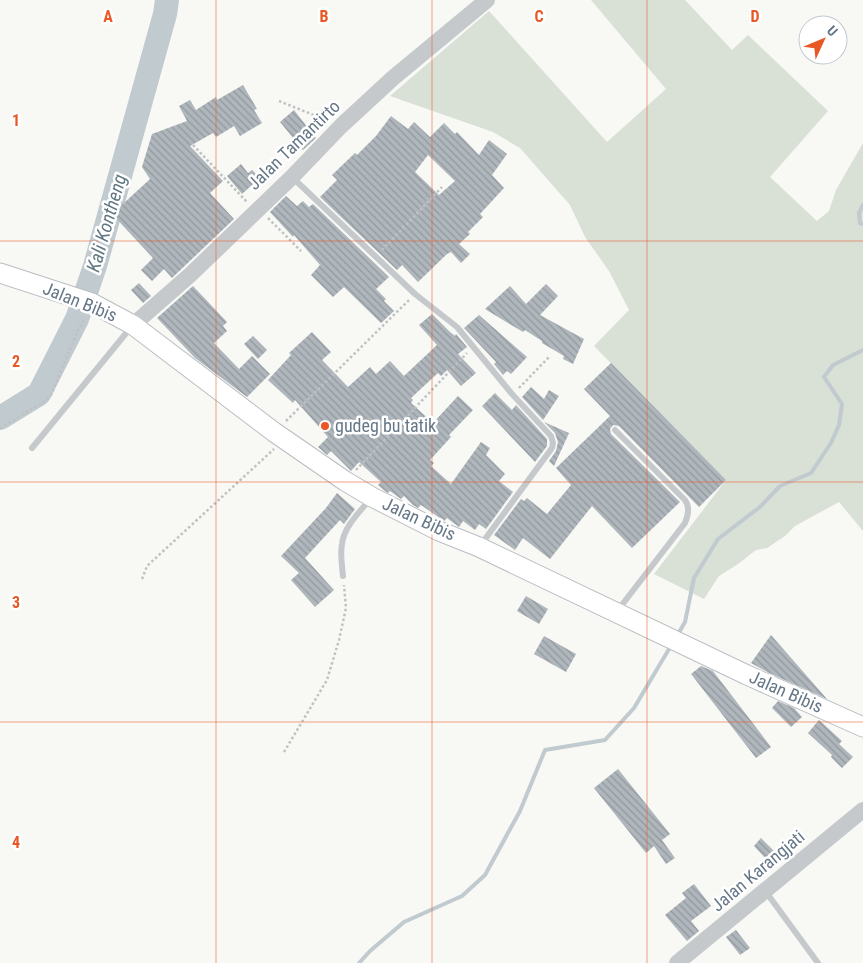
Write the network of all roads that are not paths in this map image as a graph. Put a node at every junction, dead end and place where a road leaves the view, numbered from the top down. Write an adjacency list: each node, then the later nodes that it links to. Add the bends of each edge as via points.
1 (487, 0): 2 (street, Jalan Tamantirto, via 393,78)
2 (292, 177): 4 (street, Jalan Tamantirto); 8 (lane, via 415,294 456,327 550,436 552,448)
3 (0, 273): 4 (main road, Jalan Bibis, via 91,303)
4 (133, 325): 6 (lane); 7 (main road, Jalan Bibis, via 279,436)
5 (615, 430): 10 (lane, via 685,500 688,513 685,523)
6 (32, 448)
7 (372, 497): 8 (main road, Jalan Bibis); 9 (lane, via 344,535 341,546)
8 (479, 547): 10 (main road, Jalan Bibis)
9 (343, 576)
10 (617, 612): 11 (main road, Jalan Bibis)
11 (863, 727)
12 (863, 810): 13 (street, Jalan Karangjati)
13 (766, 891): 14 (street, Jalan Karangjati); 15 (lane)
14 (677, 963)
15 (818, 963)

